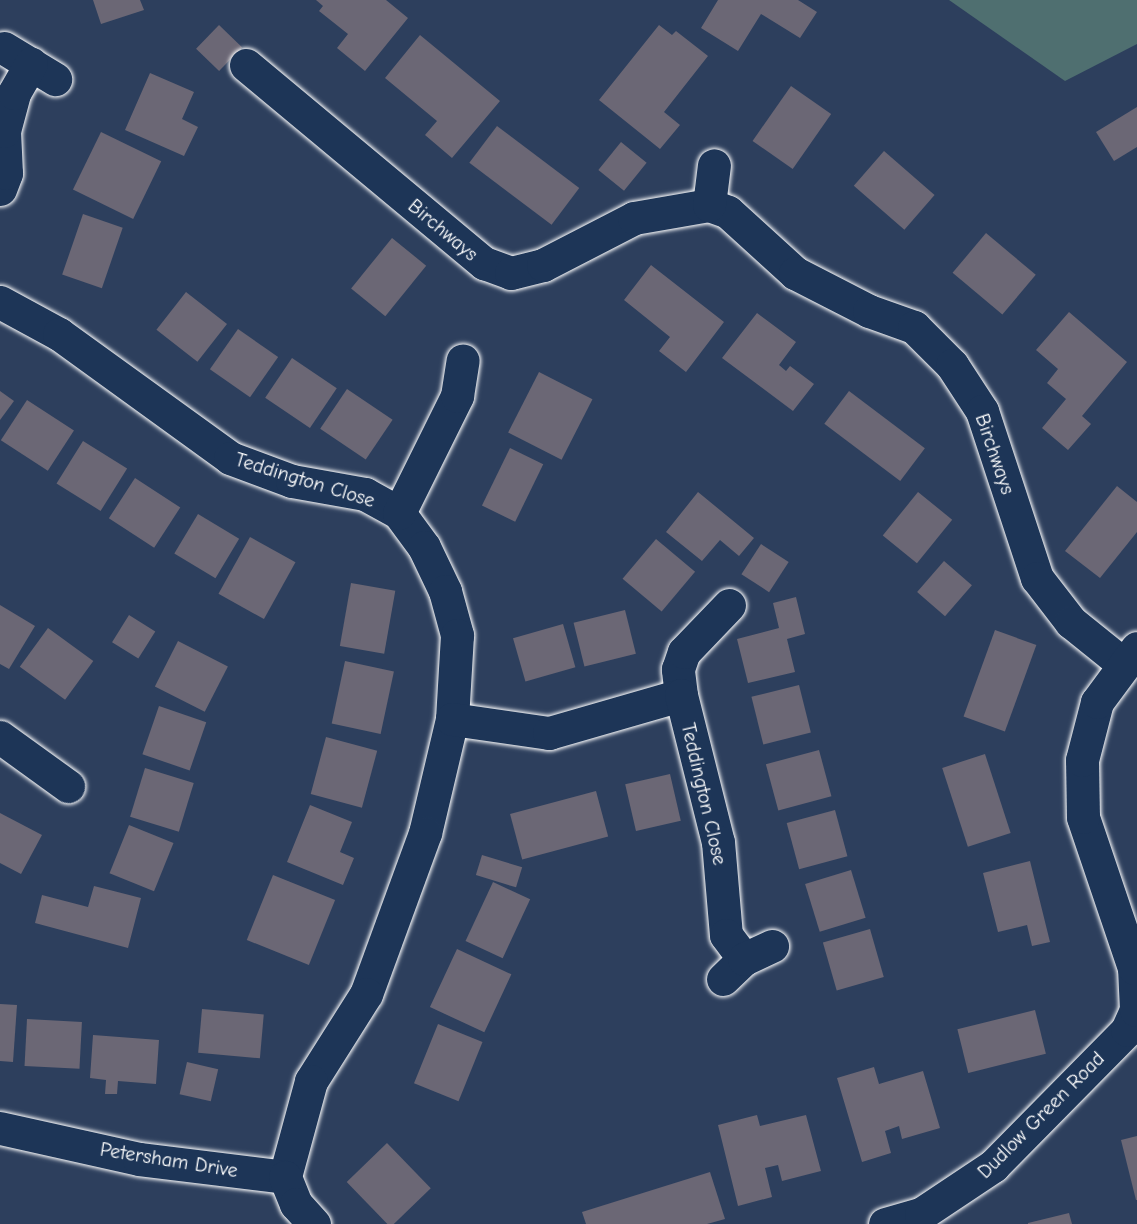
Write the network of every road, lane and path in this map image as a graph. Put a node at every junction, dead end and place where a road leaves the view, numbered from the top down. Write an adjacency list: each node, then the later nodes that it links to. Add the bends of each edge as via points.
1 (30, 64): 4 (street, via 14,93 4,131 6,173)
2 (246, 65): 5 (street, Birchways, via 484,263 511,273 543,265 634,218)
3 (714, 165): 5 (street)
4 (0, 189)
5 (709, 205): 10 (street, Birchways, via 728,212 795,273 869,311 914,327 952,365 982,411 1037,578 1071,622)
6 (0, 302): 8 (street, Teddington Close, via 59,334 230,458 292,481 365,494)
7 (463, 360): 8 (street, via 457,396)
8 (399, 513): 12 (street, Teddington Close, via 424,547 445,591 457,635)
9 (729, 605): 11 (street, via 695,637)
10 (1130, 655): 16 (street, Dudlow Green Road, via 1097,702 1082,760 1083,817 1134,968 1136,1010)
11 (679, 682): 12 (street, Teddington Close, via 549,733); 15 (street, Teddington Close, via 718,842 726,934)
12 (452, 718): 18 (street, Teddington Close, via 407,889 366,994 311,1081)
13 (0, 737): 14 (street)
14 (68, 786)
15 (746, 961)
16 (1132, 1034): 20 (street, Dudlow Green Road, via 993,1166 921,1214)
17 (0, 1128): 18 (street, Petersham Drive, via 139,1159)
18 (285, 1177): 19 (street, via 296,1204)
19 (314, 1224)
20 (885, 1224)

